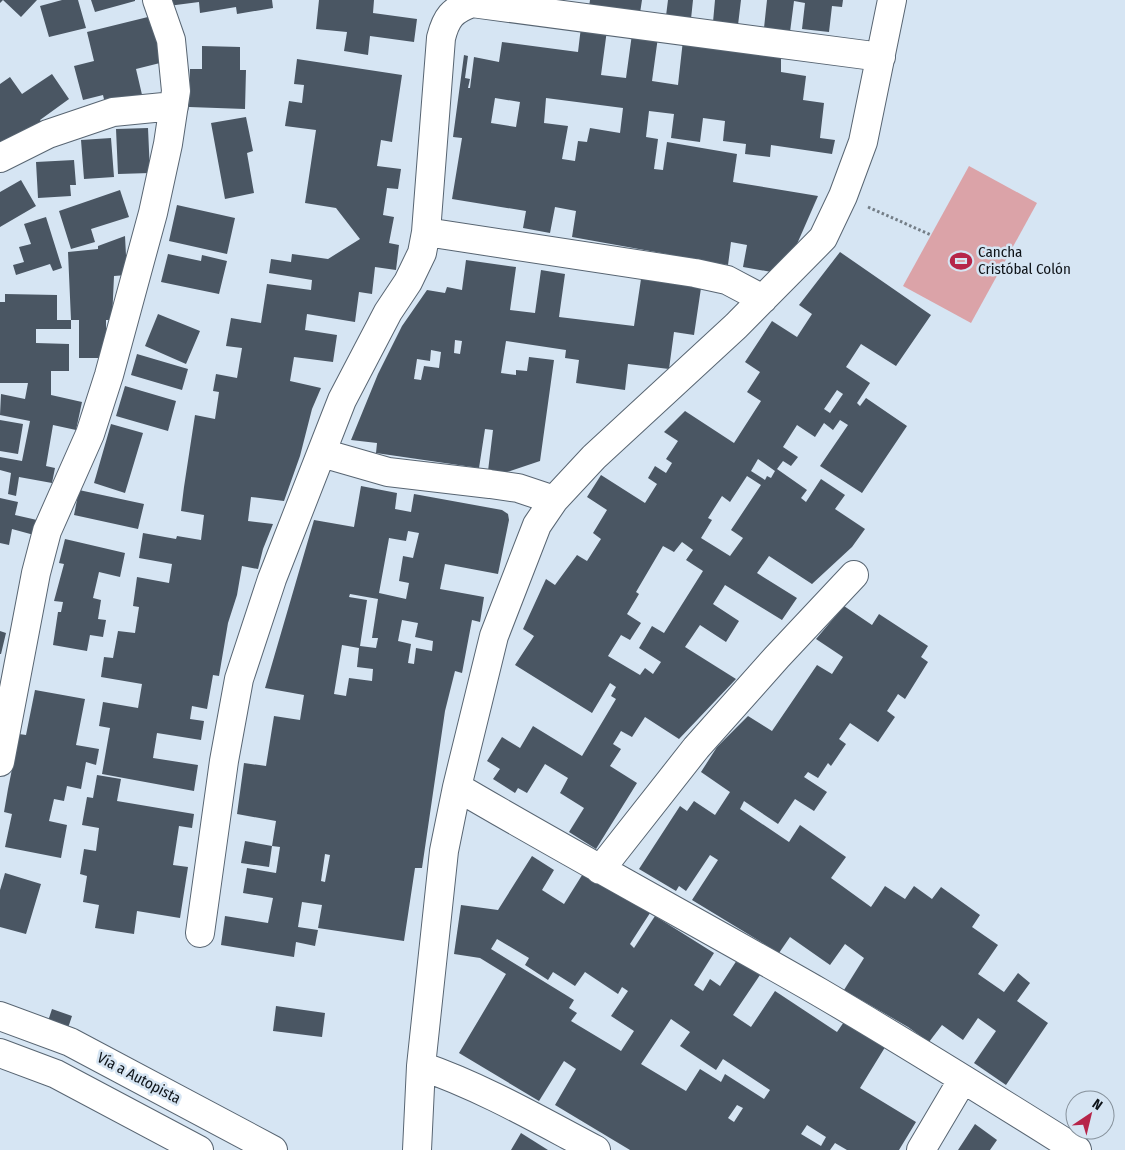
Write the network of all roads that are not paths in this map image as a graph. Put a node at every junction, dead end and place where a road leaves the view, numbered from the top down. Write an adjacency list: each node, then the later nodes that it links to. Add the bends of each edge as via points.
1 (157, 0): 4 (main road, via 171,40 176,91)
2 (892, 0): 3 (main road)
3 (881, 57): 6 (main road, via 492,5 472,3 457,8 440,38); 7 (main road, via 862,142 843,196 823,238)
4 (174, 106): 5 (main road, via 113,112 48,134); 11 (main road, via 152,213 109,376 90,434 47,531)
5 (0, 158)
6 (426, 232): 7 (main road, via 695,273 727,280); 8 (main road, via 422,253 342,400)
7 (763, 299): 9 (main road, via 594,457)
8 (322, 453): 9 (main road, via 388,472 518,488); 14 (main road, via 272,579 239,678)
9 (554, 500): 12 (main road, via 537,525 494,636)
10 (854, 575): 13 (main road, via 696,748)
11 (0, 762)
12 (457, 787): 13 (main road); 17 (main road, via 444,851)
13 (600, 870): 18 (main road, via 817,991)
14 (200, 933)
15 (0, 1016): 20 (main road, Vía a Autopista, via 70,1042)
16 (0, 1053): 19 (main road, via 56,1074)
17 (421, 1066): 21 (main road); 22 (main road, via 500,1099)
18 (963, 1079): 23 (main road); 24 (main road)
19 (199, 1150)
20 (273, 1150)
21 (417, 1150)
22 (596, 1150)
23 (921, 1150)
24 (1077, 1150)

